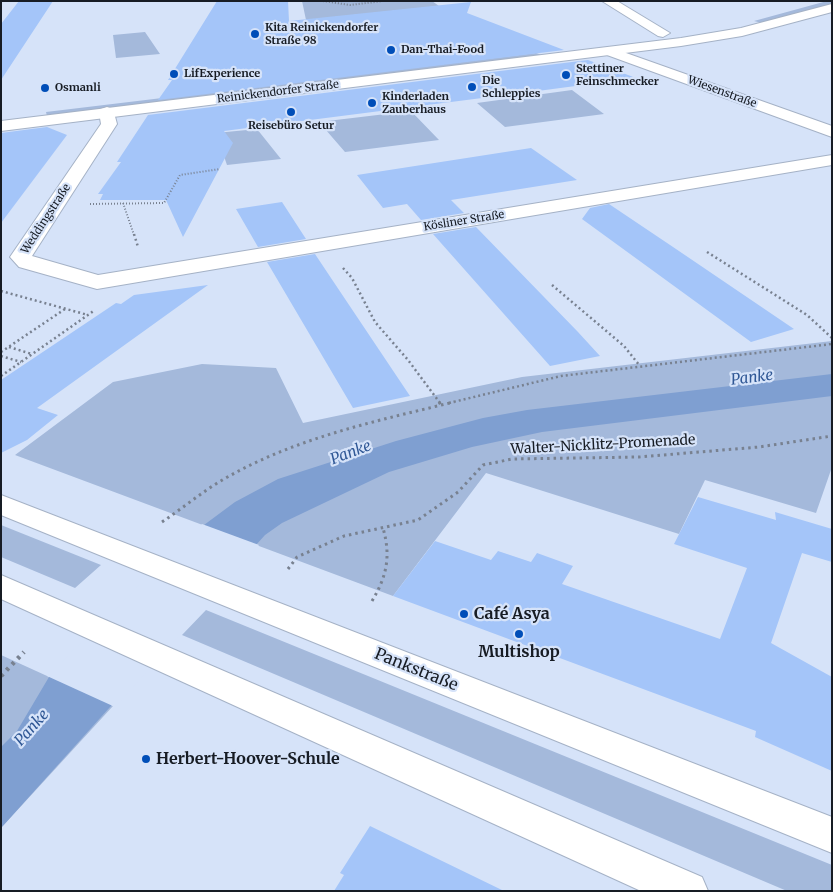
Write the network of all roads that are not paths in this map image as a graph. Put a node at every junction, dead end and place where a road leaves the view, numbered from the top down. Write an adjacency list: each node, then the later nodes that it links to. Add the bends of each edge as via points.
1 (608, 1): 6 (main road)
2 (815, 1): 4 (main road, Reinickendorfer Straße)
3 (832, 8): 5 (main road, Reinickendorfer Straße)
4 (740, 20): 5 (main road); 6 (main road, Reinickendorfer Straße)
5 (762, 27): 8 (main road, Reinickendorfer Straße)
6 (663, 33): 7 (main road, Reinickendorfer Straße); 8 (main road)
7 (595, 41): 9 (main road); 10 (main road, Reinickendorfer Straße)
8 (681, 42): 9 (main road, Reinickendorfer Straße)
9 (612, 52): 10 (main road, Reinickendorfer Straße); 14 (main road, Wiesenstraße)
10 (549, 54): 11 (main road, Reinickendorfer Straße); 12 (main road, Reinickendorfer Straße)
11 (107, 112): 13 (main road, Reinickendorfer Straße); 16 (main road, Weddingstraße, via 109,124 21,257 27,262)
12 (1, 114)
13 (1, 126)
14 (832, 132)
15 (832, 160): 16 (main road, Kösliner Straße)
16 (97, 282)
17 (1, 504): 19 (main road, Pankstraße)
18 (1, 586): 20 (main road)
19 (832, 835)
20 (687, 891)

